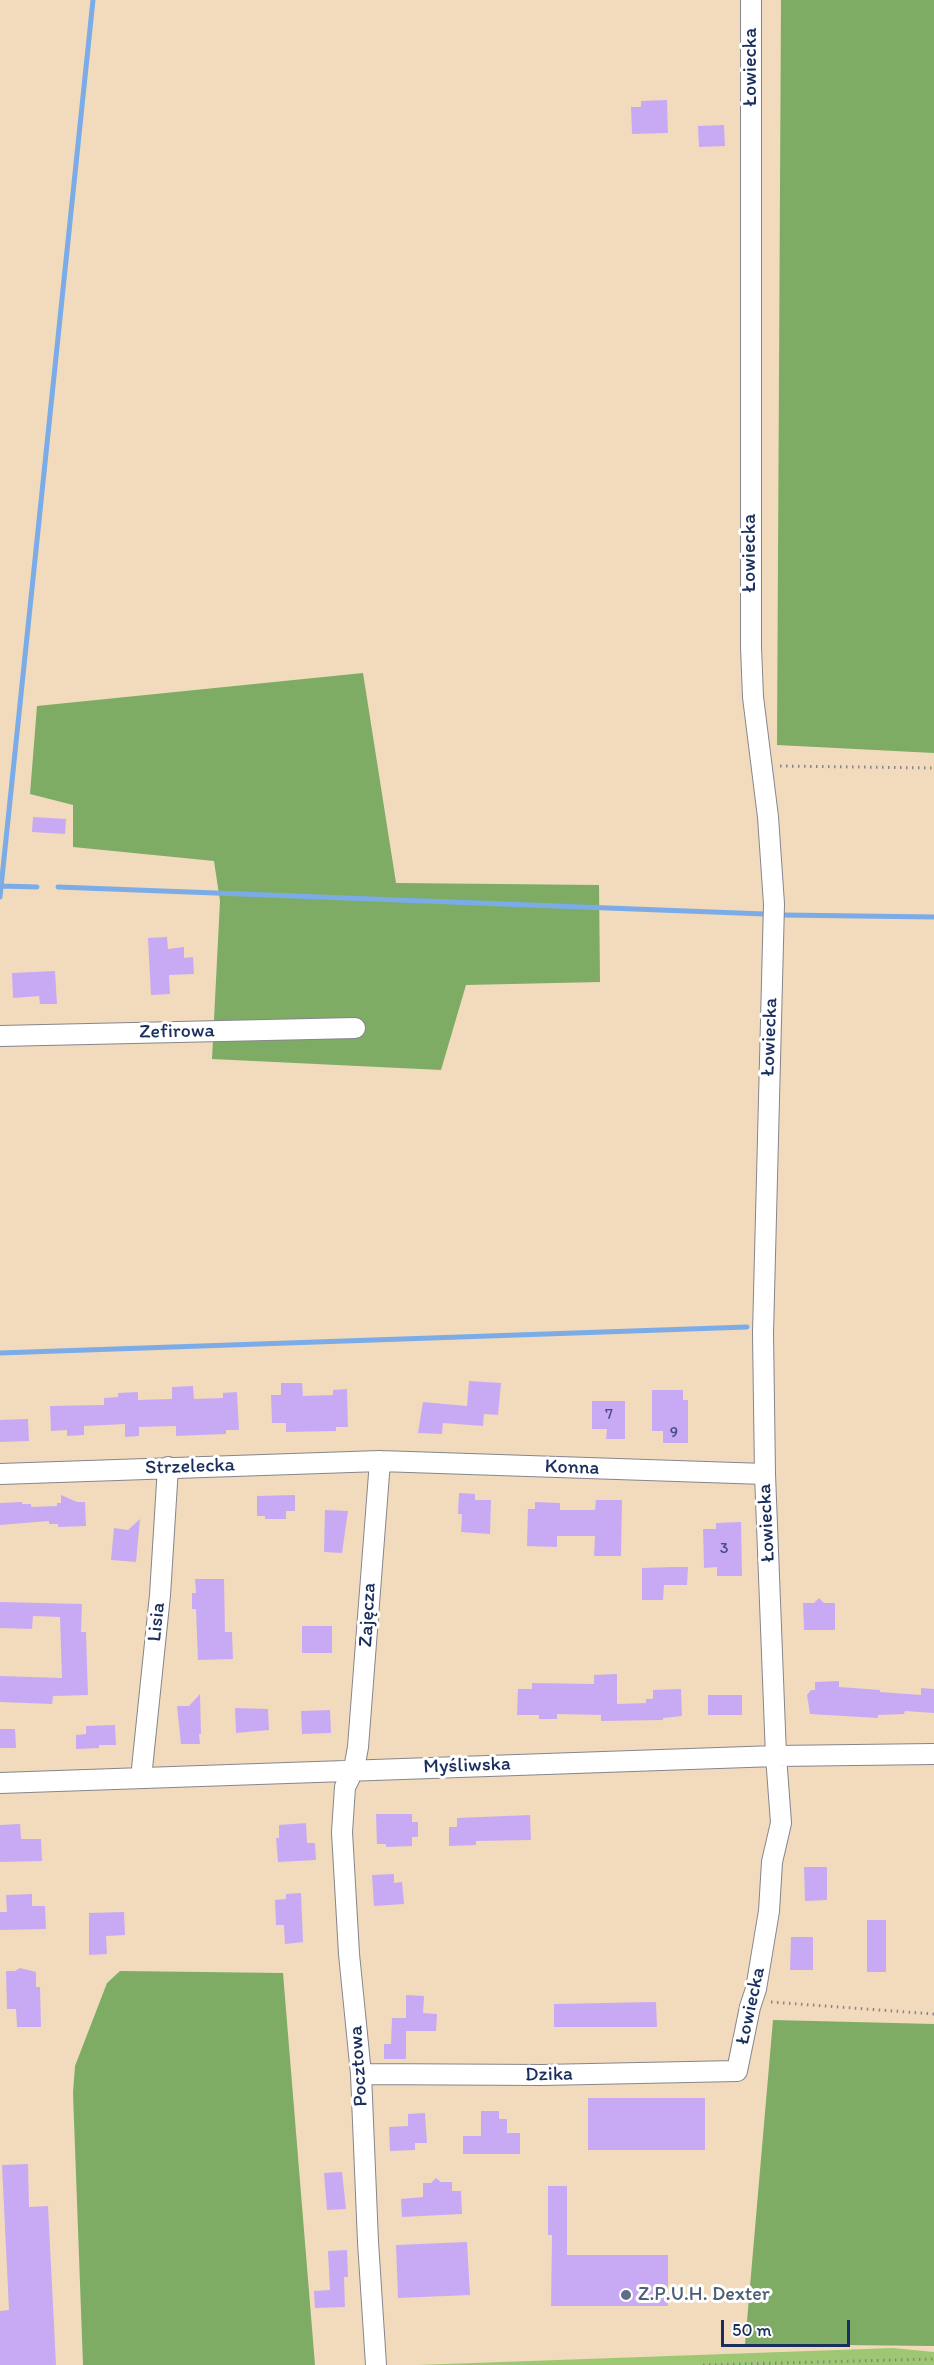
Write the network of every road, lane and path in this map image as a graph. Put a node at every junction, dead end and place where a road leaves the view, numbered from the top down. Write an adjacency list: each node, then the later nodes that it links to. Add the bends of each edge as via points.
1 (751, 0): 2 (street, Łowiecka, via 750,554 753,697)
2 (762, 766): 3 (path); 9 (street, Łowiecka, via 774,904 762,1333)
3 (934, 768)
4 (355, 1028): 5 (street, Zefirowa)
5 (0, 1036)
6 (380, 1461): 7 (street, Strzelecka); 9 (street, Konna); 12 (street, Zajęcza)
7 (168, 1467): 8 (street, Strzelecka); 13 (street, Lisia, via 160,1595)
8 (0, 1474)
9 (765, 1474): 11 (street, Łowiecka)
10 (934, 1754): 11 (street, Myśliwska)
11 (776, 1756): 12 (street, Myśliwska); 15 (street, Łowiecka, via 781,1823 772,1862 769,1911)
12 (354, 1769): 13 (street, Myśliwska); 18 (street, Pocztowa, via 345,1787 342,1832)
13 (141, 1778): 14 (street, Myśliwska)
14 (0, 1783)
15 (756, 1989): 16 (path, via 769,2001); 17 (street, Łowiecka)
16 (934, 2014)
17 (737, 2071): 18 (street, Dzika)
18 (361, 2074): 20 (street, Pocztowa)
19 (934, 2360): 21 (path)
20 (376, 2365)
21 (703, 2365)

